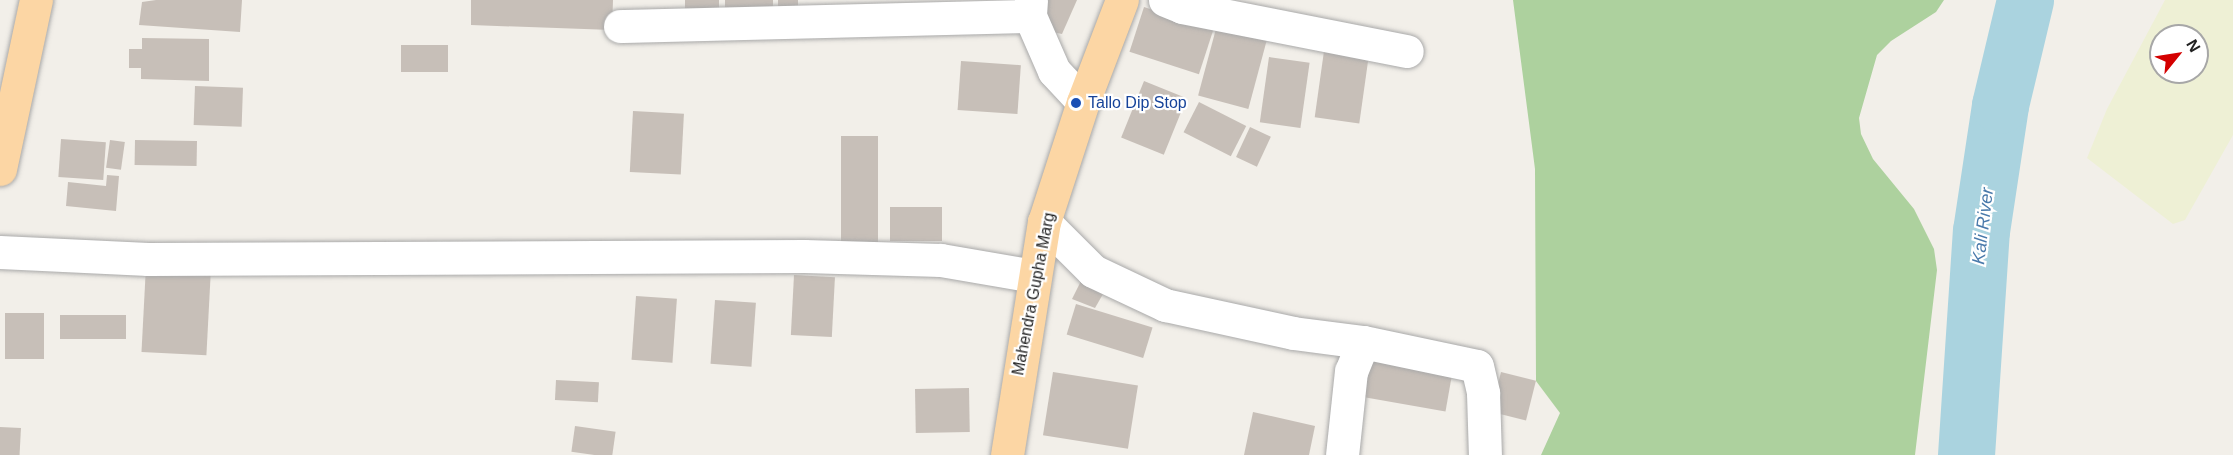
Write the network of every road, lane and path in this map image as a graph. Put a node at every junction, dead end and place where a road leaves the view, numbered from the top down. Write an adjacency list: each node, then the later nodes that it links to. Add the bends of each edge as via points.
1 (36, 0): 8 (main road)
2 (1122, 0): 7 (main road, Mahendra Gupha Marg)
3 (1166, 0): 6 (street, via 1182,7)
4 (1030, 8): 5 (street); 7 (street, via 1054,71)
5 (620, 26)
6 (1407, 51)
7 (1083, 102): 9 (main road, Mahendra Gupha Marg)
8 (0, 169)
9 (1044, 222): 11 (main road, Mahendra Gupha Marg); 12 (street, via 1093,271 1165,305 1293,333)
10 (0, 252): 11 (street, via 172,259 804,256 941,260)
11 (1034, 276): 13 (main road, Mahendra Gupha Marg)
12 (1363, 342): 14 (street, via 1351,371); 15 (street, via 1477,366 1483,393)
13 (1007, 455)
14 (1342, 455)
15 (1485, 455)

